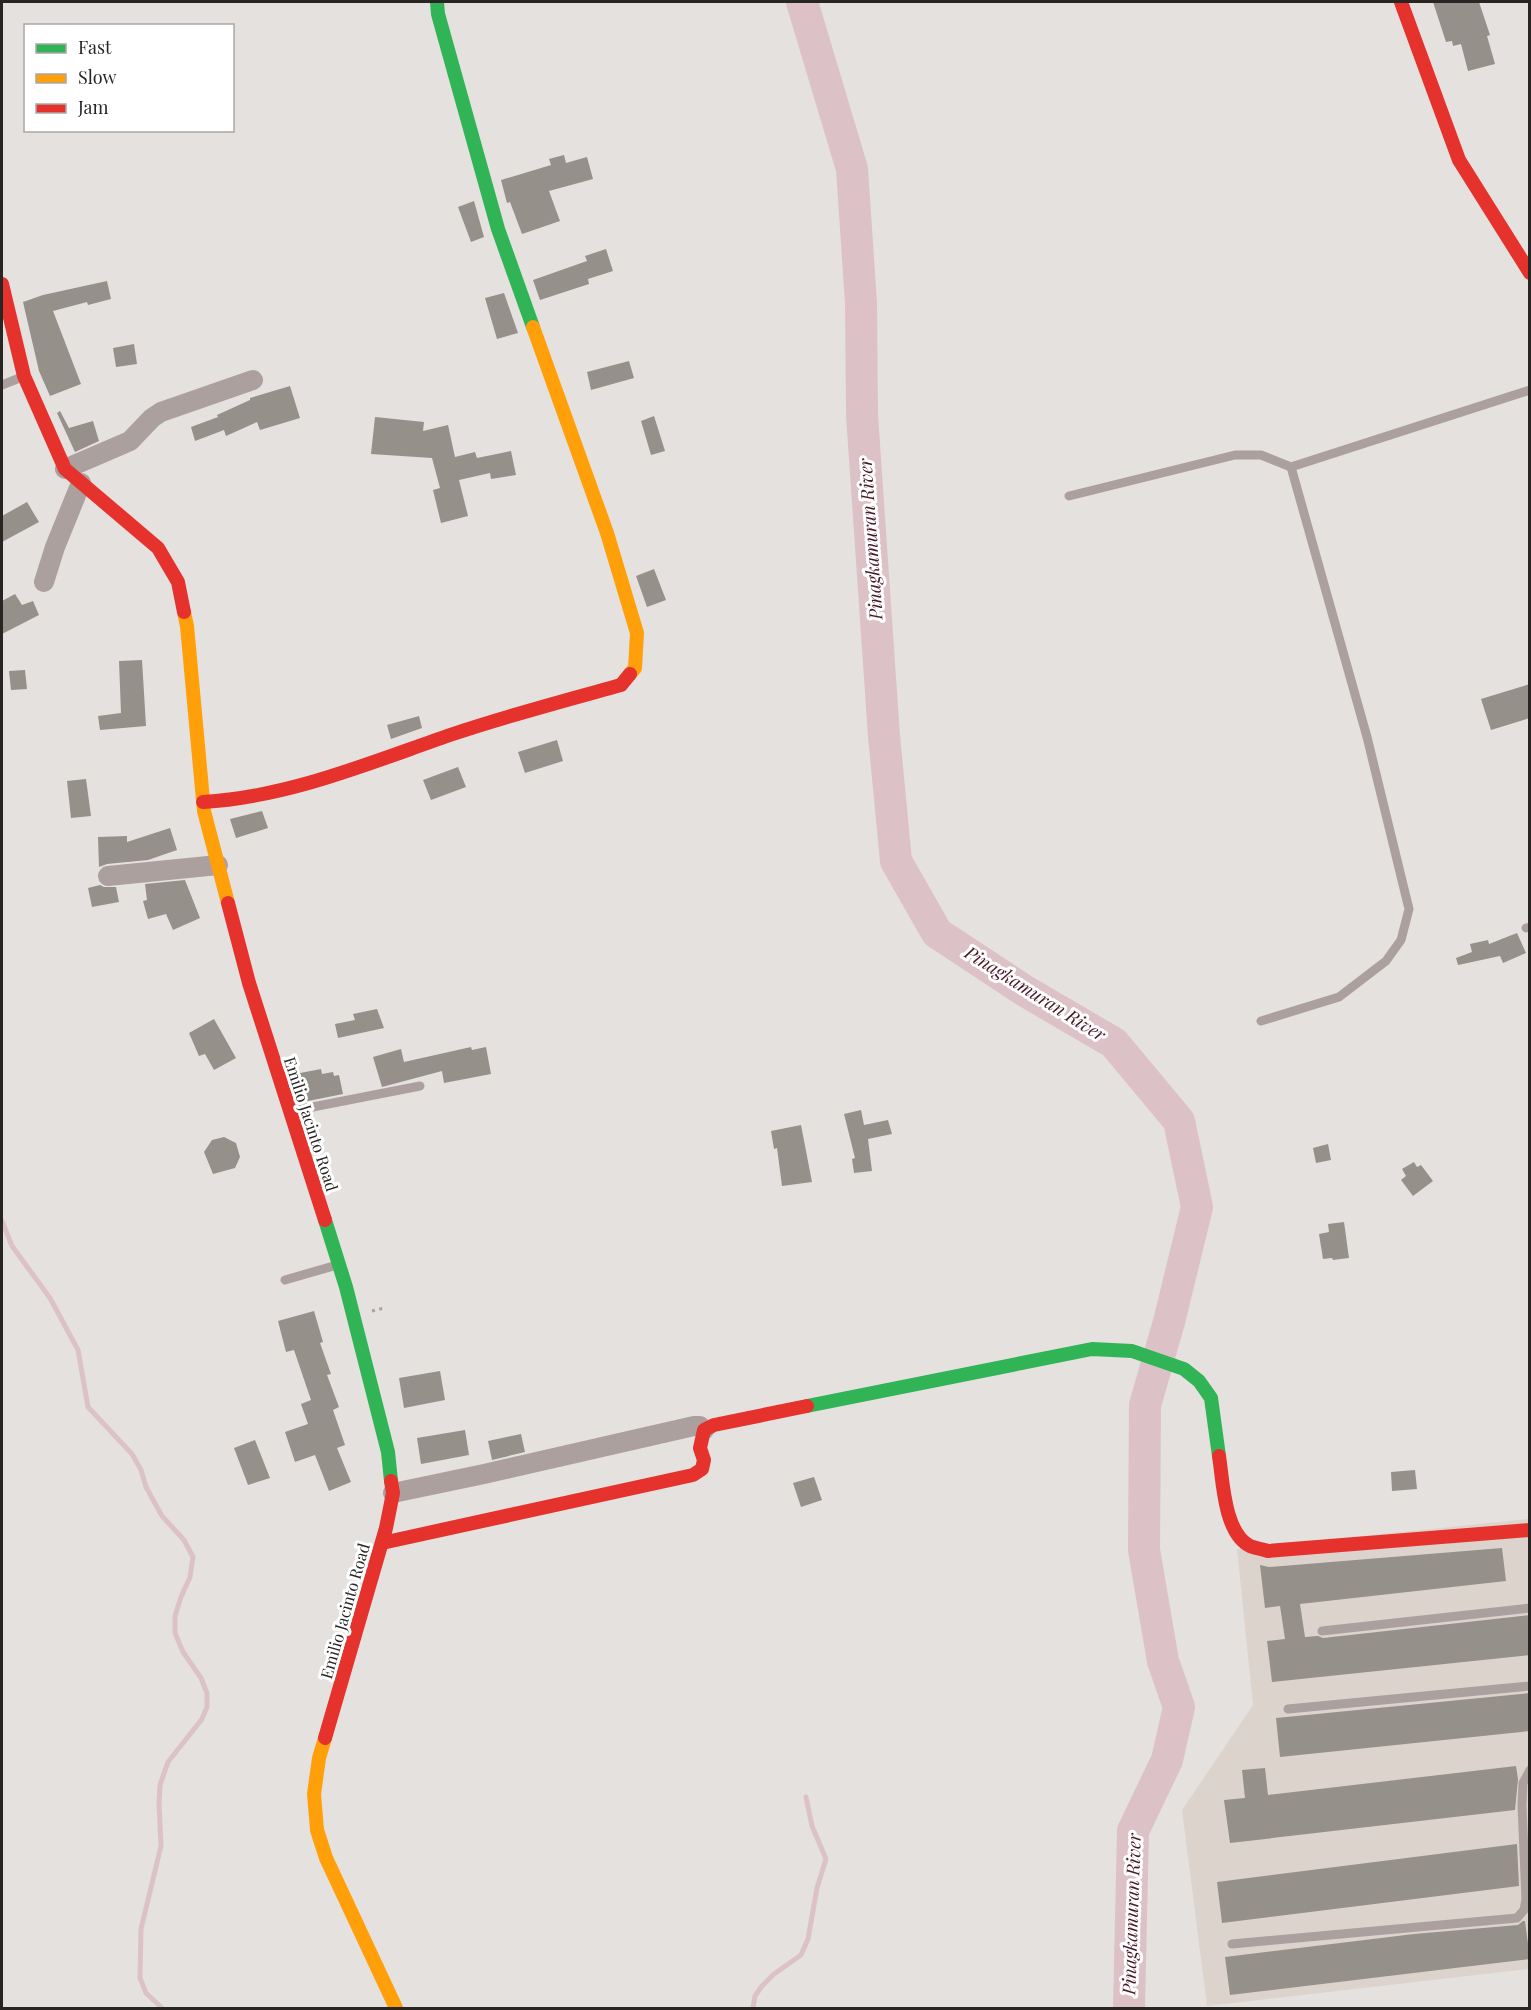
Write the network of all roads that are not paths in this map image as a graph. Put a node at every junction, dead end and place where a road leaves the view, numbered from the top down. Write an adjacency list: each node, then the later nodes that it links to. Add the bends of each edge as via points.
1 (437, 2): 14 (street, via 498,229 607,533 637,633 635,668 621,685 506,716 302,786 237,800)
2 (1401, 2): 3 (street, via 1459,160)
3 (1530, 273)
4 (2, 284): 5 (street, Emilio Jacinto Road)
5 (24, 376): 7 (lane); 10 (street, Emilio Jacinto Road)
6 (253, 380): 10 (street, via 161,412 130,441)
7 (2, 385)
8 (1530, 390): 9 (lane)
9 (1291, 466): 12 (lane, via 1261,455 1234,455); 17 (lane, via 1367,737 1409,909 1401,940 1386,961 1339,997)
10 (65, 469): 11 (street, Emilio Jacinto Road)
11 (81, 483): 13 (street); 14 (street, Emilio Jacinto Road, via 158,548 178,582 187,626)
12 (1069, 496)
13 (44, 582)
14 (203, 802): 15 (street, Emilio Jacinto Road)
15 (218, 865): 16 (street); 19 (street, Emilio Jacinto Road, via 249,983)
16 (108, 876)
17 (1261, 1021)
18 (420, 1086): 19 (lane)
19 (290, 1112): 20 (street, Emilio Jacinto Road)
20 (339, 1265): 21 (lane); 23 (street, Emilio Jacinto Road, via 388,1452)
21 (285, 1280)
22 (704, 1430): 23 (street, via 694,1426); 24 (street, via 1092,1349 1132,1351 1184,1369 1199,1380 1211,1398 1227,1508 1232,1527 1248,1545 1268,1551); 25 (street, via 700,1448 702,1469 693,1475)
23 (393, 1493): 25 (street, Emilio Jacinto Road)
24 (1530, 1530)
25 (382, 1543): 32 (street, Emilio Jacinto Road, via 319,1758 314,1794 326,1858)
26 (1530, 1608): 27 (lane)
27 (1322, 1631)
28 (1530, 1686): 29 (lane)
29 (1288, 1709)
30 (1530, 1770): 31 (lane, via 1523,1783 1522,1805 1526,1899 1524,1910 1516,1918)
31 (1232, 1944)
32 (396, 2008)

